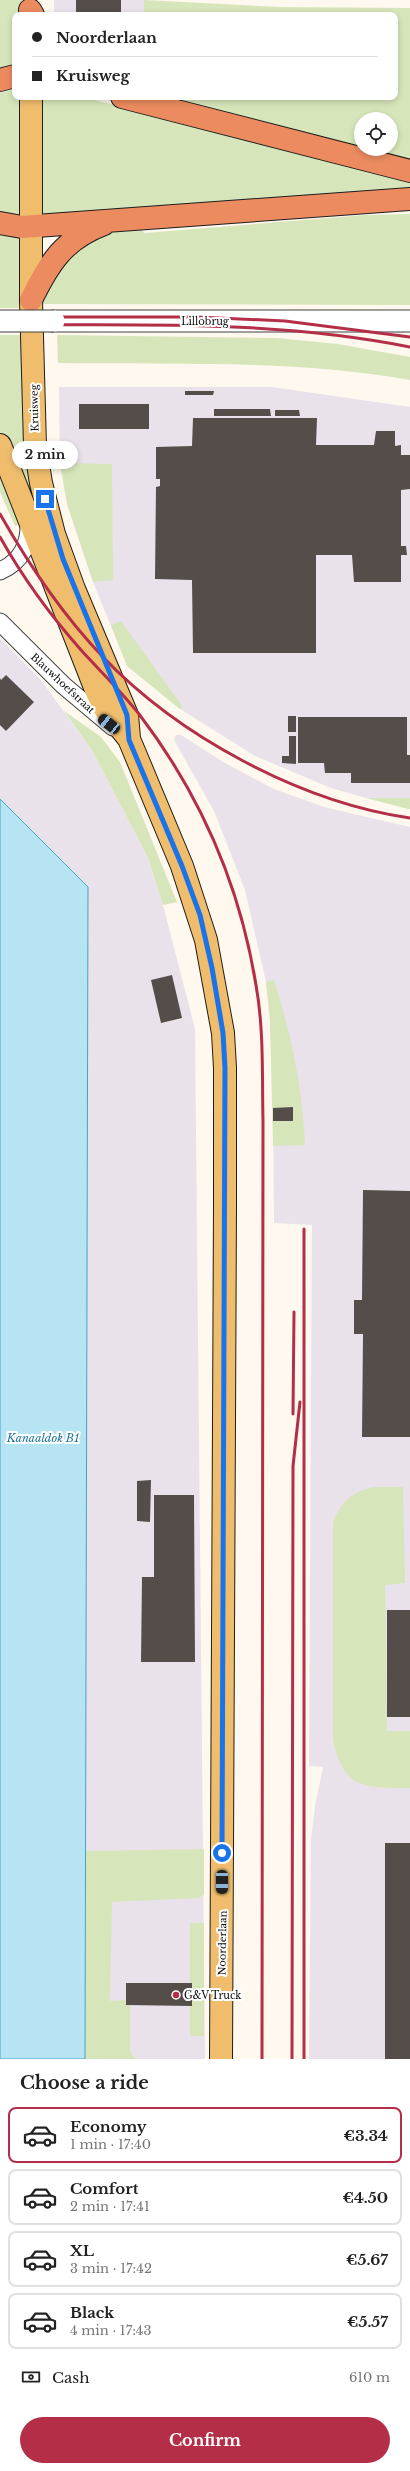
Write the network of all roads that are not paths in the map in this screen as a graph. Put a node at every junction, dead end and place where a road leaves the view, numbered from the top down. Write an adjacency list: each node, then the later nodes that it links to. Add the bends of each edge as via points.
1 (12, 77): 2 (highway)
2 (0, 80)
3 (31, 100): 9 (main road, Kruisweg)
4 (134, 100): 5 (highway)
5 (410, 171)
6 (410, 198): 7 (highway)
7 (112, 221): 9 (highway); 10 (highway, via 93,228 69,243 54,258)
8 (0, 223): 9 (highway)
9 (32, 226): 10 (main road, Kruisweg)
10 (31, 300): 17 (main road, Kruisweg, via 35,446 41,483 63,559 127,715)
11 (0, 321): 12 (street, Lillobrug, bridge)
12 (410, 321)
13 (0, 445): 14 (main road)
14 (29, 516): 15 (street, via 28,541 23,554); 17 (main road, via 105,709)
15 (0, 571)
16 (0, 622): 17 (street, Blauwhoefstraat, via 63,685)
17 (129, 740): 18 (main road, Noorderlaan, via 200,915 223,1033 225,1223)
18 (221, 2059)

